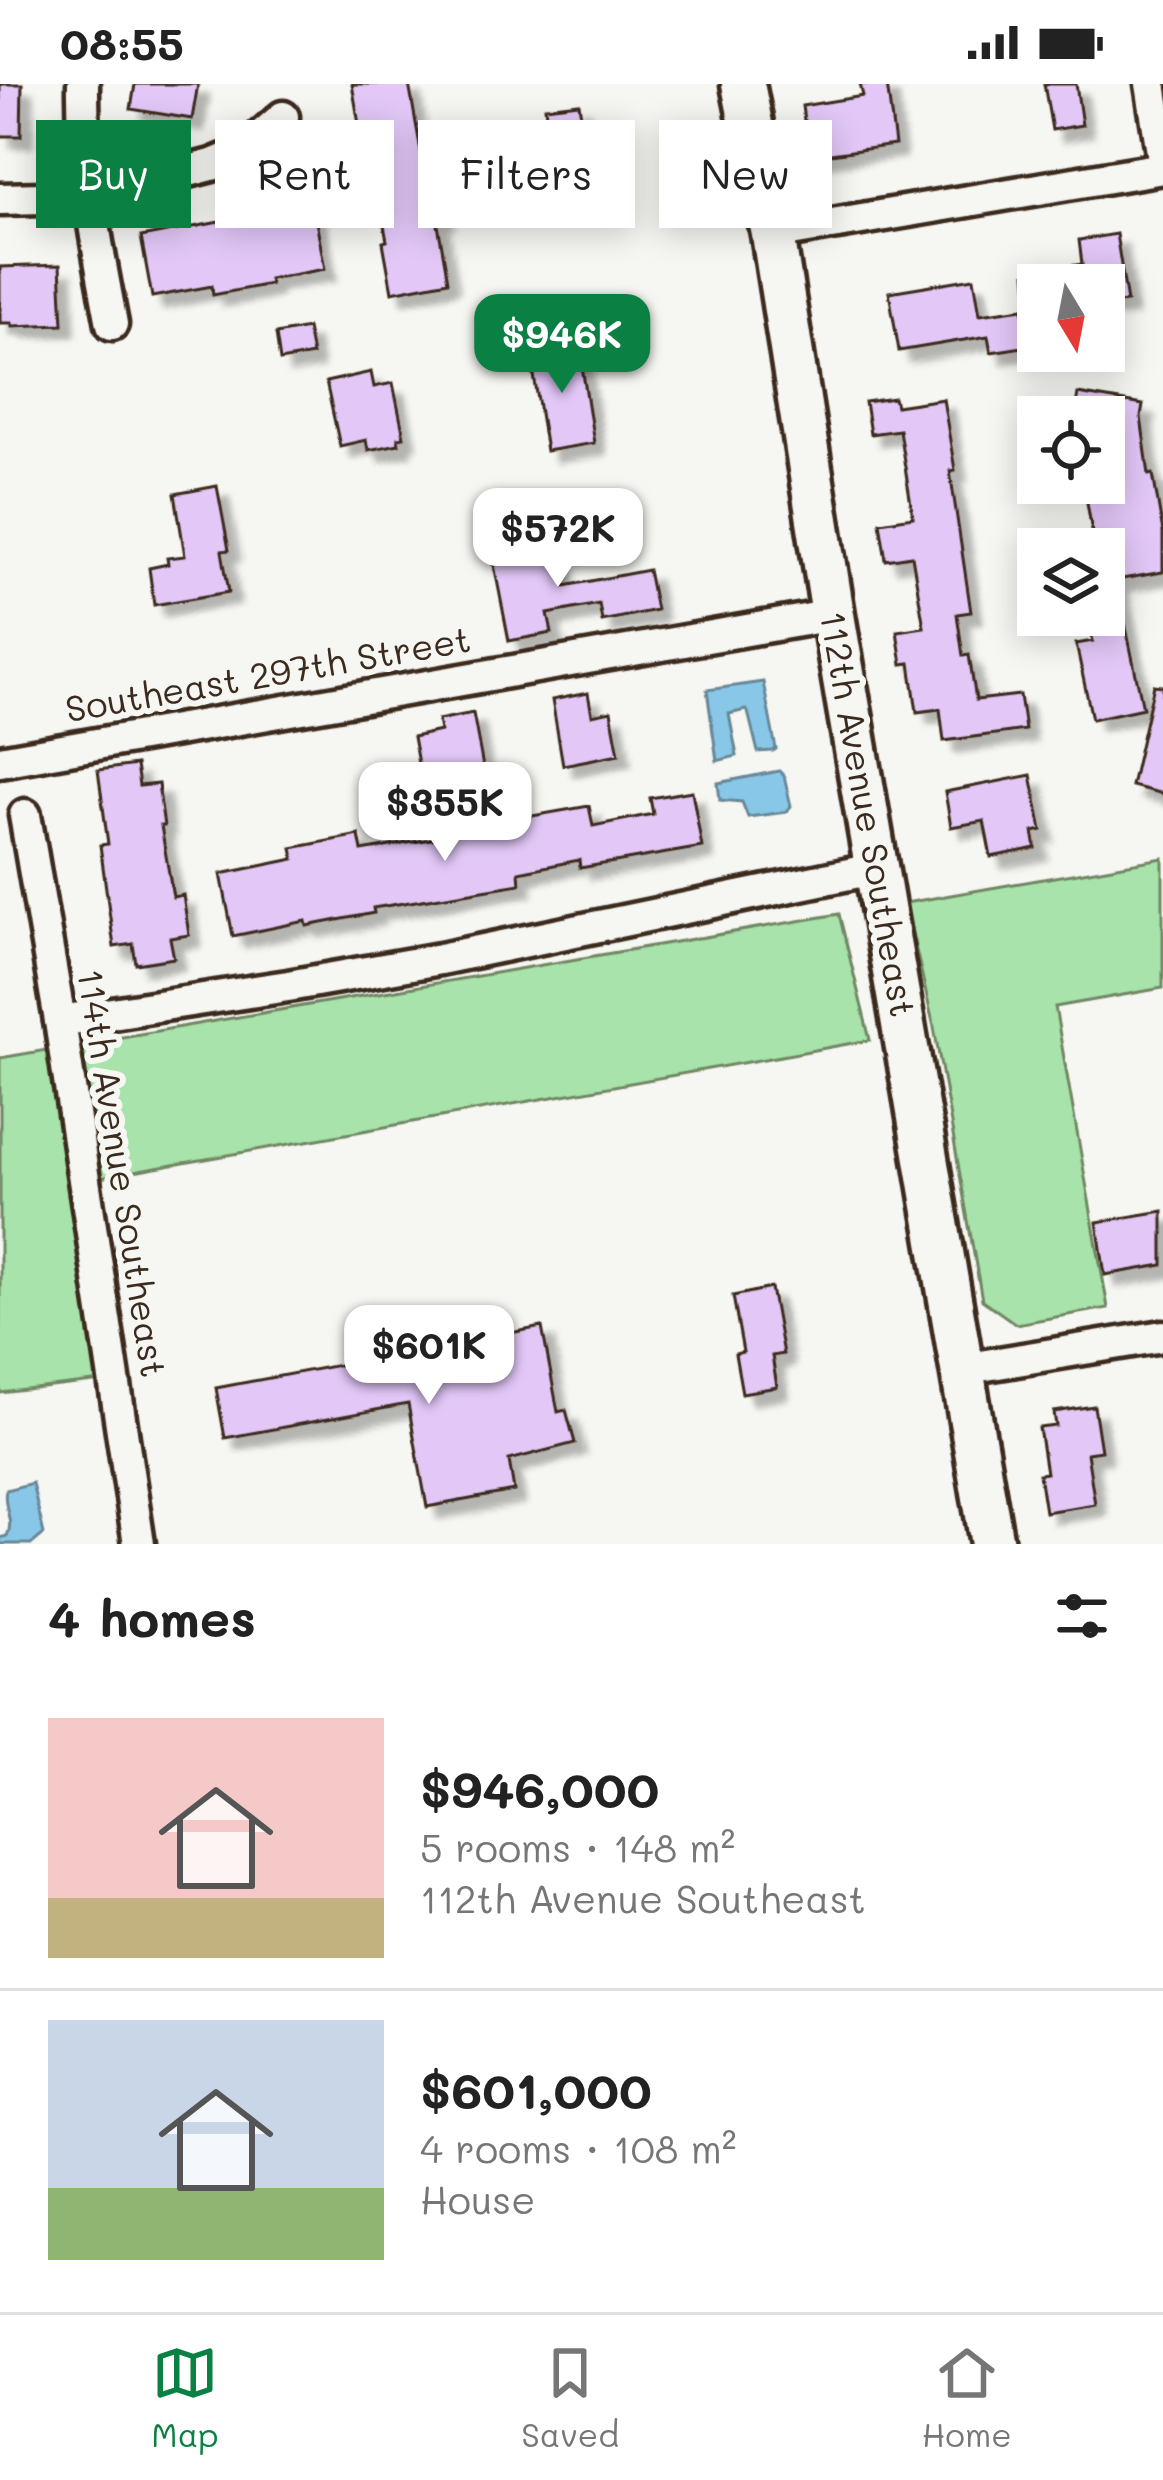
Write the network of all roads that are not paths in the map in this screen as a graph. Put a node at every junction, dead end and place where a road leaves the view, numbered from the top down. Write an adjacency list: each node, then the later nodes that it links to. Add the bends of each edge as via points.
1 (83, 84): 5 (street)
2 (743, 84): 12 (street, 112th Avenue Southeast)
3 (1151, 84): 6 (street)
4 (283, 117): 8 (street, via 243,152)
5 (82, 120)
6 (1163, 159)
7 (1163, 168): 12 (street)
8 (191, 171)
9 (36, 198): 10 (street)
10 (0, 199)
11 (94, 228): 13 (street)
12 (773, 234): 14 (street, 112th Avenue Southeast)
13 (112, 324)
14 (833, 615): 15 (street, Southeast 297th Street); 17 (street, 112th Avenue Southeast)
15 (0, 761)
16 (25, 815): 18 (street, 114th Avenue Southeast)
17 (878, 868): 18 (street, via 440,959); 20 (street, 112th Avenue Southeast)
18 (60, 1021): 21 (street, 114th Avenue Southeast)
19 (1163, 1336): 20 (street)
20 (962, 1369): 22 (street, 112th Avenue Southeast)
21 (139, 1544)
22 (992, 1544)

